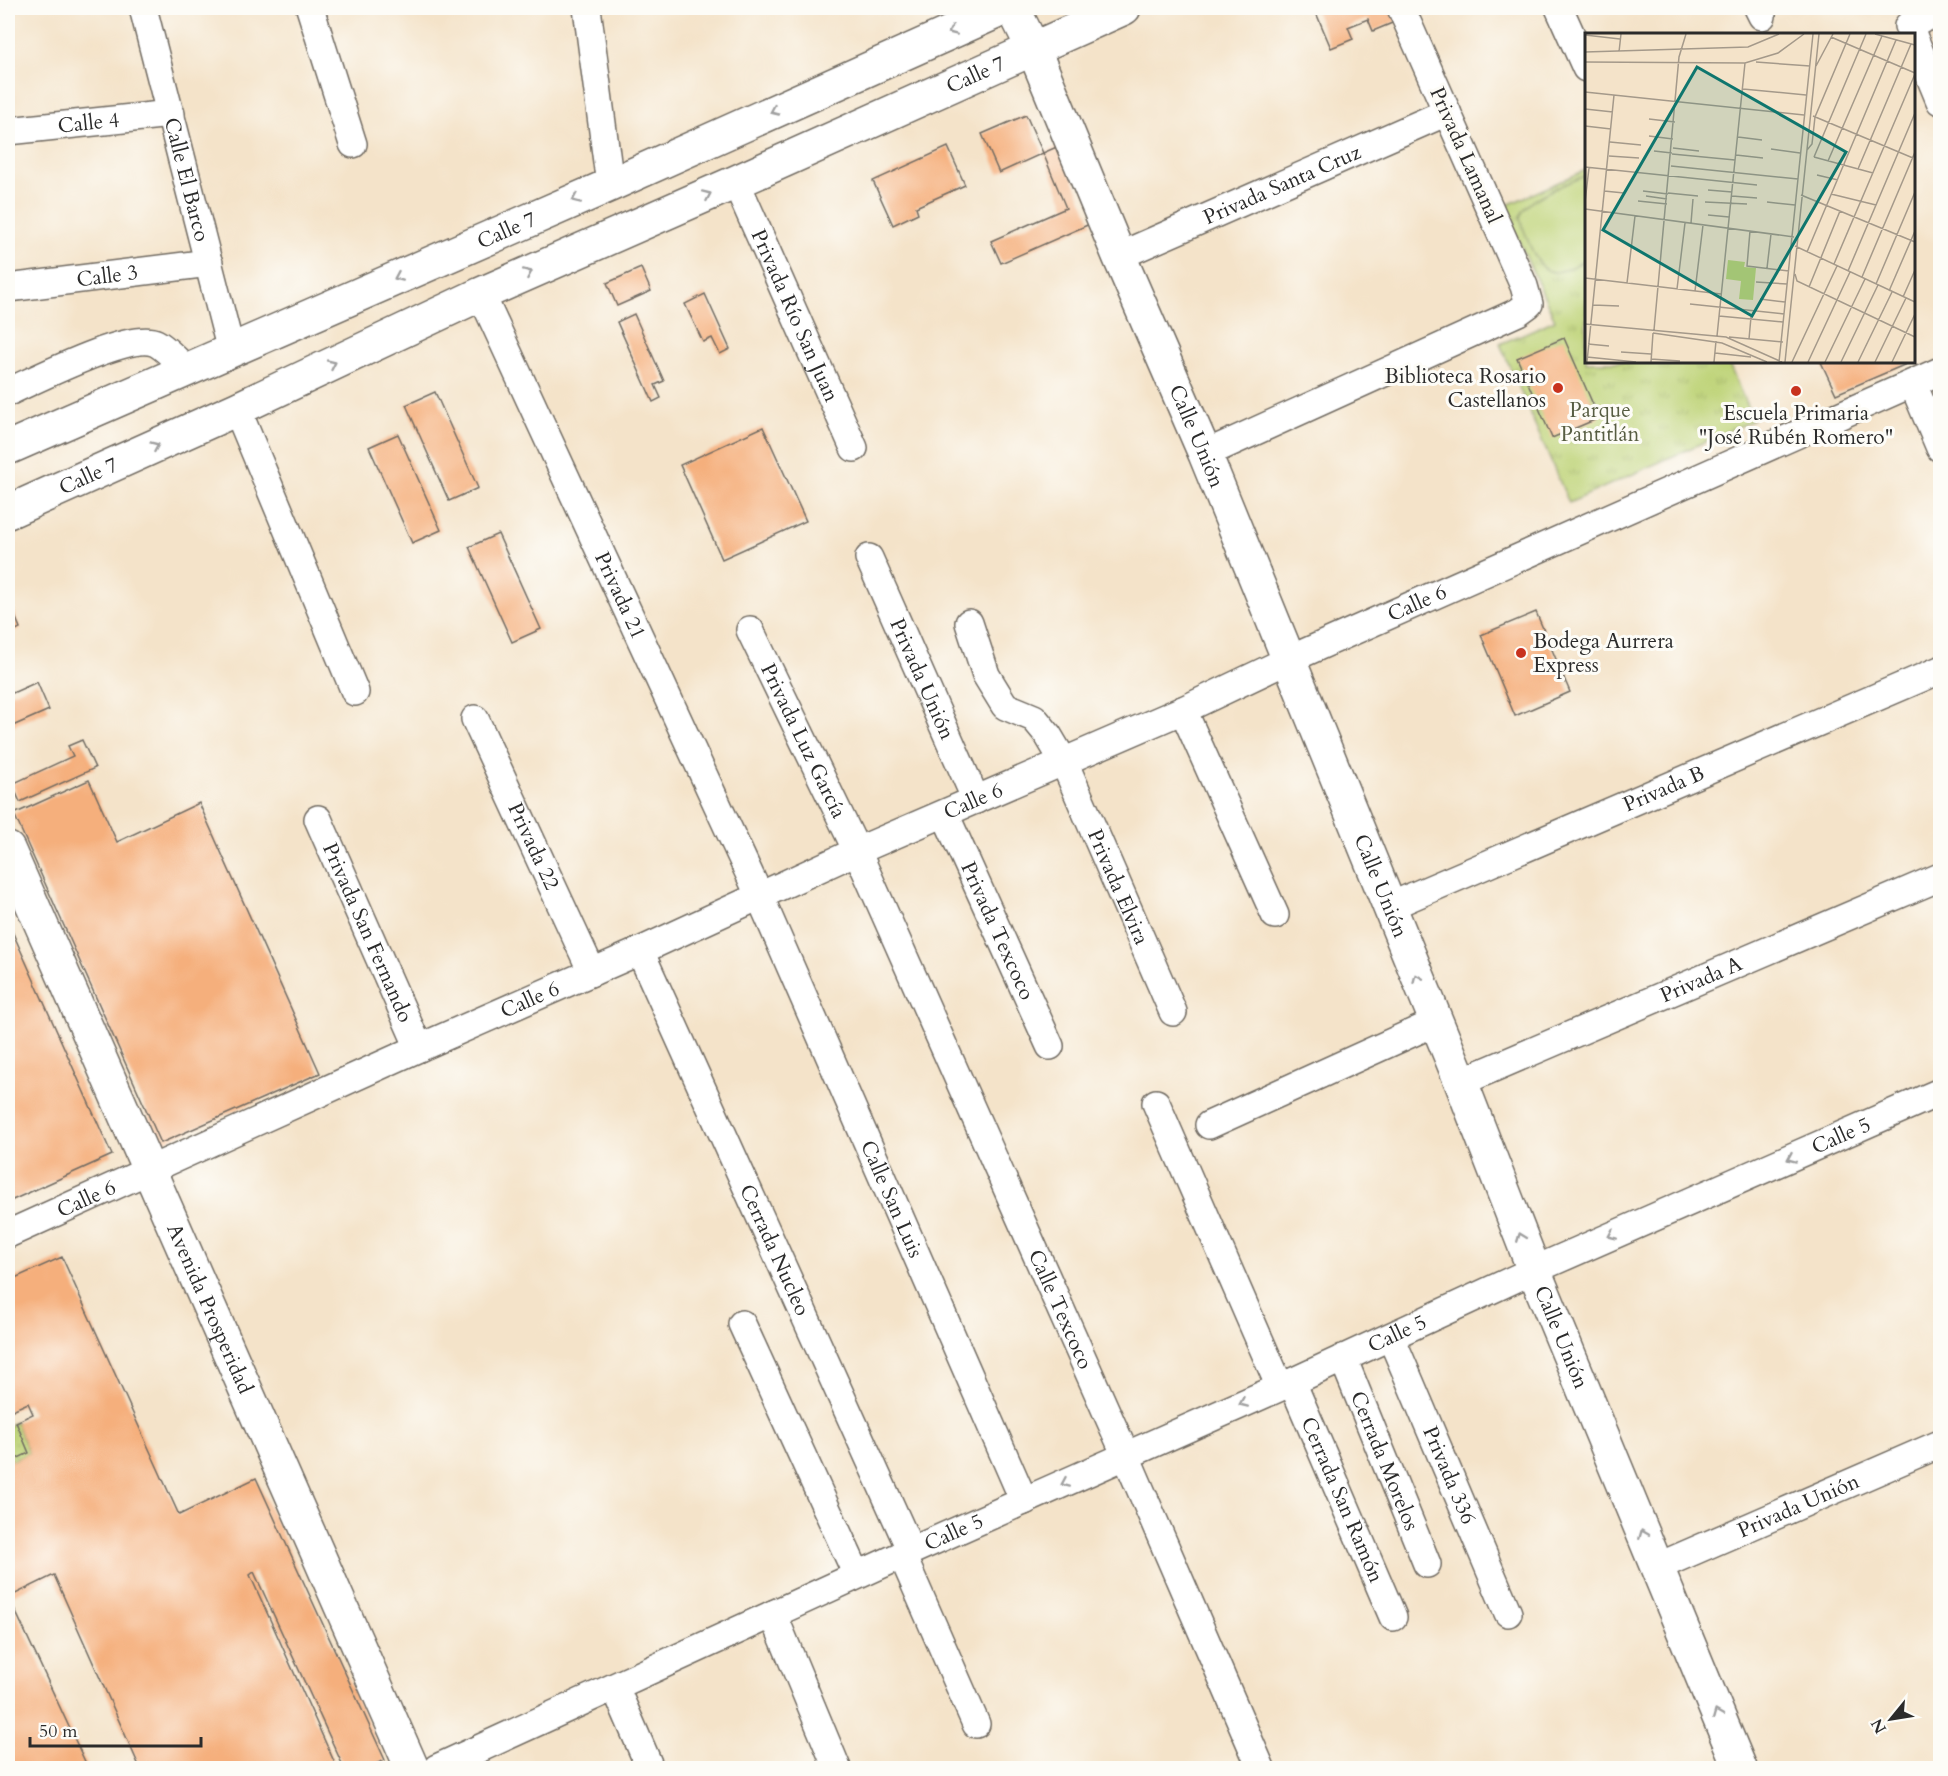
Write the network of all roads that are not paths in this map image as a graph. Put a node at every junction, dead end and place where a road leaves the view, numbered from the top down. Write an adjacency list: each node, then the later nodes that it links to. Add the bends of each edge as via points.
1 (143, 8): 16 (street, Calle El Barco)
2 (310, 8): 18 (street)
3 (587, 8): 20 (street)
4 (1005, 8): 20 (street, Calle 7, one-way to 20)
5 (1013, 8): 12 (street, Calle Unión)
6 (1401, 8): 15 (street, Privada Lamanal)
7 (1559, 8): 13 (street)
8 (1115, 9): 12 (street, Calle 7)
9 (1941, 11): 10 (street)
10 (1908, 27)
11 (1915, 43): 14 (street)
12 (1032, 48): 19 (street, Calle 7); 21 (street, Calle Unión)
13 (1585, 64)
14 (1941, 101)
15 (1447, 112): 21 (street, Privada Santa Cruz); 34 (street, Privada Lamanal, via 1529,304)
16 (171, 114): 17 (street, Calle 4); 22 (street, Calle El Barco)
17 (8, 131)
18 (352, 144)
19 (736, 182): 24 (street, Calle 7, one-way to 19); 32 (street, Privada Río San Juan)
20 (610, 184): 25 (street, Calle 7, one-way to 25)
21 (1119, 256): 34 (street, Calle Unión)
22 (209, 263): 23 (street, Calle 3); 25 (street, Calle El Barco)
23 (8, 288)
24 (481, 294): 30 (street, Calle 7, one-way to 24); 53 (street, Privada 21)
25 (231, 351): 26 (street, Calle 7)
26 (187, 370): 29 (street, via 156,343 136,341 106,349); 31 (street, Calle 7)
27 (1941, 371): 28 (street, Calle 6)
28 (1913, 384): 33 (street); 41 (street, Calle 6)
29 (8, 392)
30 (237, 409): 35 (street, Calle 7, one-way to 30); 43 (street)
31 (8, 448)
32 (854, 448)
33 (1941, 448)
34 (1204, 454): 41 (street, Calle Unión)
35 (82, 478): 36 (street); 37 (street, Calle 7)
36 (8, 491)
37 (8, 512)
38 (869, 558): 47 (street, Privada Unión)
39 (969, 624): 46 (street, Privada Elvira, via 986,675 1005,706 1034,718)
40 (750, 630): 51 (street, Privada Luz García)
41 (1288, 660): 44 (street, Calle 6); 54 (street, Calle Unión)
42 (1941, 670): 54 (street, Privada B)
43 (355, 692)
44 (1183, 710): 46 (street, Calle 6); 55 (street)
45 (476, 719): 57 (street, Privada 22)
46 (1064, 762): 47 (street, Calle 6); 58 (street, Privada Elvira)
47 (976, 800): 48 (street, Calle 6)
48 (945, 814): 51 (street, Calle 6); 60 (street, Privada Texcoco)
49 (318, 819): 61 (street, Privada San Fernando)
50 (8, 849): 66 (street, Avenida Prosperidad)
51 (857, 851): 53 (street, Calle 6); 74 (street, Calle Texcoco)
52 (1941, 877): 62 (street, Privada A)
53 (760, 897): 56 (street, Calle 6); 75 (street, Calle San Luis)
54 (1388, 907): 59 (street, Calle Unión, one-way to 54)
55 (1275, 915)
56 (640, 951): 57 (street, Calle 6); 76 (street, Cerrada Nucleo)
57 (592, 972): 61 (street, Calle 6)
58 (1173, 1012)
59 (1436, 1022): 62 (street, Calle Unión); 65 (street)
60 (1050, 1046)
61 (419, 1048): 66 (street, Calle 6)
62 (1461, 1082): 68 (street, Calle Unión, one-way to 62)
63 (1941, 1092): 68 (street, Calle 5, one-way to 68)
64 (1156, 1102): 72 (street, Cerrada San Ramón)
65 (1209, 1125)
66 (150, 1170): 67 (street, Calle 6); 85 (street, Avenida Prosperidad)
67 (8, 1234)
68 (1534, 1270): 70 (street, Calle 5); 78 (street, Calle Unión, one-way to 68)
69 (742, 1324): 79 (street)
70 (1391, 1337): 71 (street, Calle 5); 80 (street, Privada 336)
71 (1343, 1358): 72 (street, Calle 5); 77 (street, Cerrada Morelos)
72 (1286, 1384): 74 (street, Calle 5, one-way to 74); 82 (street, Cerrada San Ramón)
73 (1941, 1444): 78 (street, Privada Unión)
74 (1126, 1456): 75 (street, Calle 5, one-way to 75); 89 (street, Calle Texcoco)
75 (1024, 1501): 76 (street, Calle 5)
76 (906, 1553): 79 (street, Calle 5); 84 (street, Cerrada Nucleo)
77 (1427, 1564)
78 (1657, 1567): 90 (street, Calle Unión, one-way to 78)
79 (857, 1575): 81 (street, Calle 5)
80 (1508, 1613)
81 (773, 1614): 83 (street, Calle 5); 88 (street)
82 (1393, 1617)
83 (615, 1687): 86 (street, Calle 5); 87 (street)
84 (976, 1724)
85 (412, 1768)
86 (436, 1768)
87 (650, 1768)
88 (837, 1768)
89 (1261, 1768)
90 (1740, 1768)

